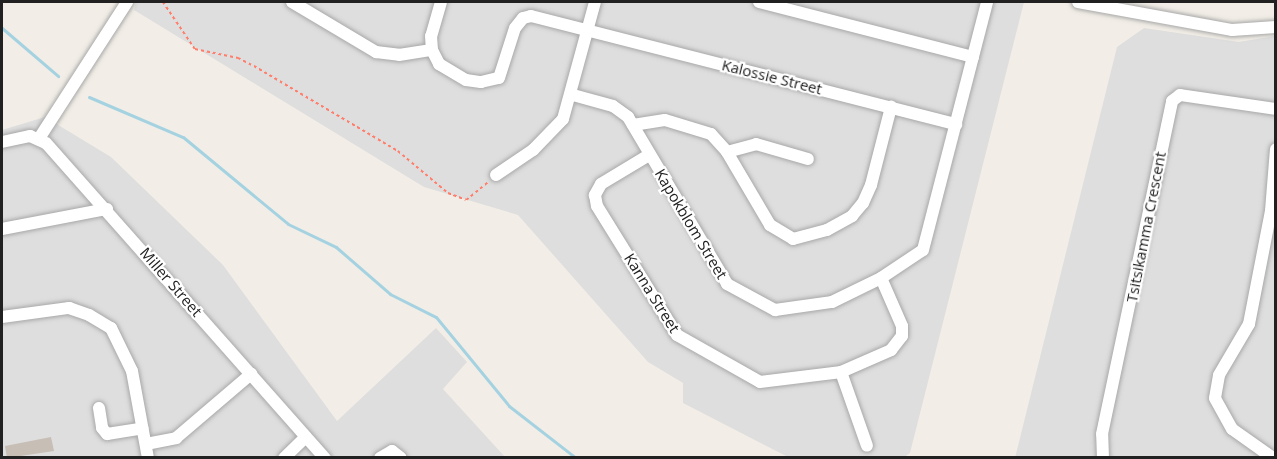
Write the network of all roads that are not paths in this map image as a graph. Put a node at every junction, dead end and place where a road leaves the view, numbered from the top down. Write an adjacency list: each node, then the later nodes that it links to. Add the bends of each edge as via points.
1 (127, 2): 19 (street)
2 (292, 2): 12 (street, via 376,52 399,55)
3 (441, 2): 12 (street, via 431,36)
4 (596, 2): 11 (street)
5 (759, 2): 13 (street)
6 (987, 2): 13 (street, Kapokblom Street)
7 (1078, 2): 8 (street)
8 (1096, 4): 9 (street)
9 (1116, 6): 10 (street, via 1232,30)
10 (1275, 27)
11 (588, 30): 12 (street, Kalossie Street, via 525,17 514,31 502,73 494,80 481,82 452,75); 14 (street); 15 (street, Kalossie Street)
12 (432, 50)
13 (973, 57): 17 (street, Kapokblom Street)
14 (573, 94): 18 (street, Kapokblom Street, via 613,106); 25 (street, via 556,128 533,150)
15 (891, 107): 17 (street, Kalossie Street); 22 (street, via 863,203 842,223 811,237 793,239 777,232)
16 (1275, 109): 42 (street, Tsitsikamma Crescent, via 1180,95 1172,101 1102,434)
17 (956, 124): 28 (street, Kapokblom Street, via 923,249)
18 (633, 125): 22 (street, via 664,120 704,131); 23 (street, Kapokblom Street)
19 (40, 137): 20 (street); 26 (street, Miller Street)
20 (2, 142)
21 (1275, 149): 43 (street, via 1270,211 1249,324 1219,375 1215,398 1232,429)
22 (727, 152): 24 (street, via 756,144)
23 (649, 155): 28 (street, Kapokblom Street, via 718,275 766,307 790,311 832,302); 30 (street, Kanna Street, via 601,184 595,200 677,335 760,382)
24 (808, 159)
25 (496, 175)
26 (107, 208): 27 (street); 31 (street, Miller Street)
27 (2, 229)
28 (881, 278): 30 (street, Kanna Street, via 900,319 902,336 882,357)
29 (2, 317): 33 (street, via 60,308 79,310 102,321 118,337 132,370)
30 (842, 372): 36 (street)
31 (251, 374): 34 (street, Miller Street); 35 (street, via 176,438)
32 (99, 408): 33 (street, via 102,428 107,434)
33 (143, 428): 35 (street)
34 (306, 437): 38 (street); 39 (street, Miller Street)
35 (146, 444): 37 (street)
36 (867, 446)
37 (148, 458)
38 (284, 458)
39 (325, 458)
40 (380, 458): 41 (street, via 392,451)
41 (401, 458)
42 (1103, 458)
43 (1273, 458)

